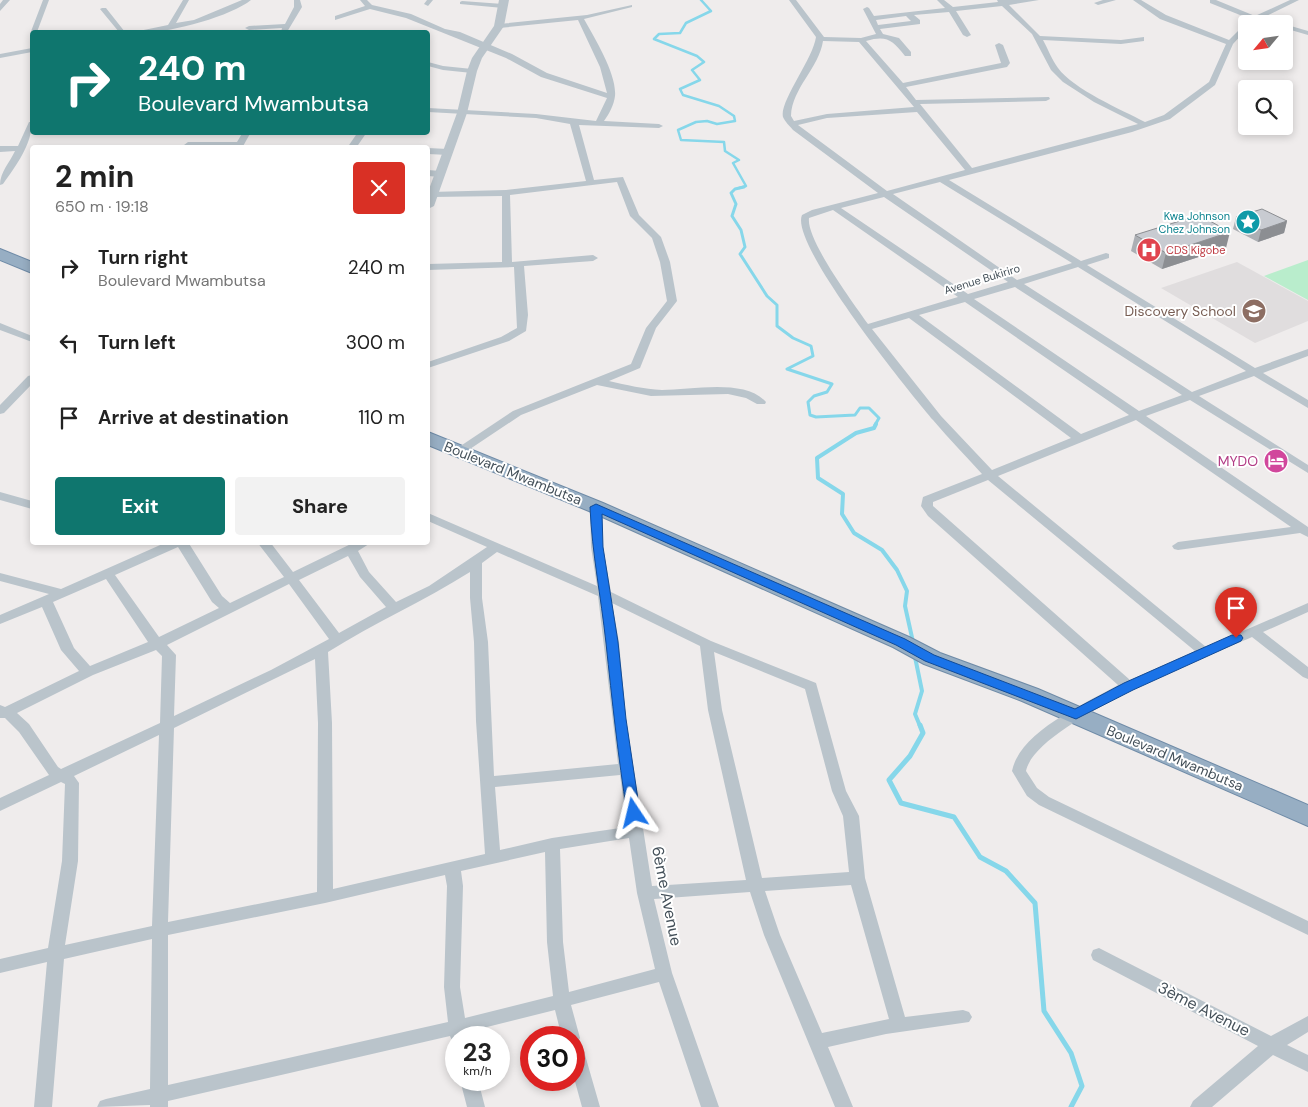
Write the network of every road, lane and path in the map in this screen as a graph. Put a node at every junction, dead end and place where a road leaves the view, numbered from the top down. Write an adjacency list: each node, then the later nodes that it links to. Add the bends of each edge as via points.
1 (7, 0): 22 (street)
2 (46, 0): 36 (street)
3 (186, 0): 31 (street)
4 (248, 0): 31 (street, via 203,20)
5 (297, 0): 34 (street, via 298,7)
6 (363, 0): 19 (street)
7 (792, 0): 44 (street)
8 (940, 0): 23 (street)
9 (1036, 0): 14 (street)
10 (1113, 0): 17 (street)
11 (1136, 0): 47 (street, via 1162,17)
12 (1213, 0): 26 (street)
13 (1296, 0): 25 (street)
14 (1002, 2): 23 (street); 43 (street)
15 (462, 3): 16 (street)
16 (503, 3): 30 (street)
17 (1098, 3)
18 (630, 6): 28 (street)
19 (370, 7): 27 (street); 49 (street, via 408,16)
20 (104, 9): 37 (street)
21 (867, 9): 29 (street)
22 (0, 10)
23 (952, 10): 24 (street); 41 (street)
24 (908, 14): 29 (street); 32 (street, via 917,22)
25 (1265, 15)
26 (1238, 16)
27 (338, 18)
28 (580, 18): 30 (street); 56 (street, via 610,84)
29 (871, 18): 32 (street)
30 (499, 26): 49 (street)
31 (170, 27): 38 (street)
32 (877, 27): 40 (street)
33 (249, 28): 34 (street)
34 (286, 29)
35 (1293, 29): 39 (street)
36 (35, 30)
37 (120, 30)
38 (151, 30)
39 (1308, 33)
40 (880, 35): 46 (street); 51 (street, via 896,40)
41 (967, 35)
42 (1238, 35): 47 (street)
43 (1038, 38): 45 (street, via 1121,42); 65 (street, via 1055,70 1066,80)
44 (820, 39): 46 (street); 63 (street, via 787,109 786,114)
45 (1142, 39)
46 (861, 40): 55 (street)
47 (1230, 43): 65 (street, via 1212,83 1177,112)
48 (999, 45): 55 (street, via 1004,65)
49 (484, 47): 54 (street); 56 (street, via 544,75)
50 (30, 50): 52 (street)
51 (908, 54)
52 (0, 56)
53 (430, 65): 54 (street)
54 (472, 71): 60 (street)
55 (901, 86): 58 (street)
56 (611, 97): 62 (street)
57 (1046, 99): 58 (street)
58 (917, 106): 63 (street, via 827,116); 71 (street)
59 (430, 110): 60 (street)
60 (462, 113): 61 (street, via 543,116); 70 (street)
61 (574, 123): 62 (street); 76 (street, via 588,169)
62 (598, 124): 64 (street)
63 (792, 124): 78 (street)
64 (659, 126)
65 (1145, 126): 71 (street)
66 (30, 128): 68 (street)
67 (0, 148): 68 (street)
68 (21, 148): 75 (street)
69 (430, 151): 70 (street)
70 (448, 152): 73 (street)
71 (970, 171): 74 (street)
72 (430, 174): 73 (street)
73 (440, 174): 79 (street)
74 (940, 178): 78 (street); 86 (street)
75 (0, 182)
76 (588, 184): 77 (street); 100 (street, via 620,179 635,216 656,237 672,301 651,328 636,366)
77 (506, 193): 79 (street); 87 (street)
78 (887, 193): 81 (street); 90 (street)
79 (433, 194): 80 (street)
80 (430, 201)
81 (834, 207): 91 (street); 94 (street, via 805,217 804,224 809,239)
82 (0, 254): 88 (highway)
83 (1106, 256): 86 (street, Avenue Bukiriro)
84 (592, 258): 85 (street)
85 (519, 264): 87 (street); 97 (street, via 522,330 505,340)
86 (1080, 264): 90 (street, Avenue Bukiriro); 98 (street)
87 (507, 265): 89 (street)
88 (30, 267)
89 (430, 267)
90 (1015, 282): 91 (street, Avenue Bukiriro); 103 (street)
91 (965, 297): 92 (street, Avenue Bukiriro); 107 (street)
92 (910, 314): 94 (street, Avenue Bukiriro); 109 (street)
93 (0, 326): 95 (street)
94 (866, 328): 112 (street, via 906,382)
95 (30, 338)
96 (1306, 354): 98 (street)
97 (430, 364)
98 (1254, 371): 103 (street); 105 (street)
99 (30, 380): 101 (street)
100 (597, 382): 104 (street, via 652,392 728,390 743,392); 110 (street, via 517,413)
101 (20, 391): 102 (street); 106 (street)
102 (30, 396)
103 (1190, 396): 107 (street); 111 (street)
104 (761, 402)
105 (1308, 405)
106 (1, 409)
107 (1139, 415): 109 (street); 117 (street)
108 (430, 439): 110 (highway, Boulevard Mwambutsa)
109 (1080, 439): 112 (street)
110 (460, 452): 115 (highway, Boulevard Mwambutsa)
111 (1308, 470)
112 (990, 475): 141 (street); 144 (street, via 932,497 927,500 927,506)
113 (0, 496): 114 (street)
114 (30, 504)
115 (596, 507): 130 (street, 6ème Avenue, via 597,547); 146 (highway, Boulevard Mwambutsa, via 957,670)
116 (430, 518): 123 (street)
117 (1305, 531): 122 (street)
118 (170, 545): 126 (street)
119 (176, 545): 133 (street)
120 (265, 545): 128 (street)
121 (360, 545): 124 (street)
122 (1178, 546)
123 (495, 547): 125 (street); 130 (street)
124 (351, 550): 128 (street); 134 (street, via 364,574)
125 (476, 562): 134 (street, via 434,589); 150 (street)
126 (108, 574): 129 (street); 138 (street)
127 (0, 577): 129 (street)
128 (290, 578): 133 (street); 137 (street)
129 (62, 593): 131 (street)
130 (604, 594): 139 (street); 148 (street, 6ème Avenue)
131 (46, 601): 135 (street); 142 (street, via 68,650)
132 (1308, 606): 136 (street)
133 (227, 608): 138 (street)
134 (394, 608): 137 (street)
135 (0, 620)
136 (1252, 631): 141 (street); 143 (street)
137 (337, 640): 140 (street)
138 (157, 644): 142 (street); 147 (street, via 169,656)
139 (706, 644): 157 (street, via 807,683 814,689 839,791 852,816); 158 (street, via 715,710)
140 (321, 650): 147 (street); 160 (street, via 325,723)
141 (1205, 652): 144 (street)
142 (88, 672): 145 (street)
143 (1308, 674)
144 (1128, 686): 146 (street)
145 (2, 712): 149 (street, via 18,721 52,770)
146 (1076, 715): 152 (highway, Boulevard Mwambutsa); 161 (street, via 1043,736 1022,761 1019,771 1032,792 1044,801)
147 (166, 725): 149 (street); 162 (street)
148 (626, 769): 150 (street); 153 (street, 6ème Avenue)
149 (63, 776): 151 (street); 163 (street, via 72,783 70,861)
150 (489, 782): 155 (street)
151 (0, 804)
152 (1308, 816)
153 (637, 831): 154 (street); 159 (street, 6ème Avenue)
154 (552, 844): 155 (street); 167 (street, via 554,934)
155 (493, 858): 156 (street)
156 (452, 867): 160 (street); 171 (street, via 455,886 452,987)
157 (857, 878): 158 (street); 170 (street)
158 (756, 887): 159 (street); 175 (street)
159 (645, 893): 166 (street, 6ème Avenue)
160 (325, 897): 162 (street)
161 (1308, 928)
162 (160, 931): 163 (street); 180 (street)
163 (56, 953): 165 (street); 181 (street)
164 (1099, 955): 176 (street, 3ème Avenue)
165 (0, 966)
166 (664, 973): 167 (street); 185 (street, 6ème Avenue)
167 (562, 1001): 172 (street); 173 (street)
168 (963, 1017): 170 (street)
169 (1308, 1023): 176 (street)
170 (899, 1025): 175 (street)
171 (457, 1026)
172 (478, 1026)
173 (567, 1026)
174 (445, 1035): 180 (street, via 236,1079)
175 (817, 1042): 186 (street)
176 (1272, 1045): 177 (street, 3ème Avenue); 187 (street)
177 (1308, 1064)
178 (585, 1086): 184 (street)
179 (472, 1091): 183 (street)
180 (159, 1101): 182 (street)
181 (43, 1107)
182 (106, 1107)
183 (476, 1107)
184 (591, 1107)
185 (710, 1107)
186 (844, 1107)
187 (1199, 1107)

